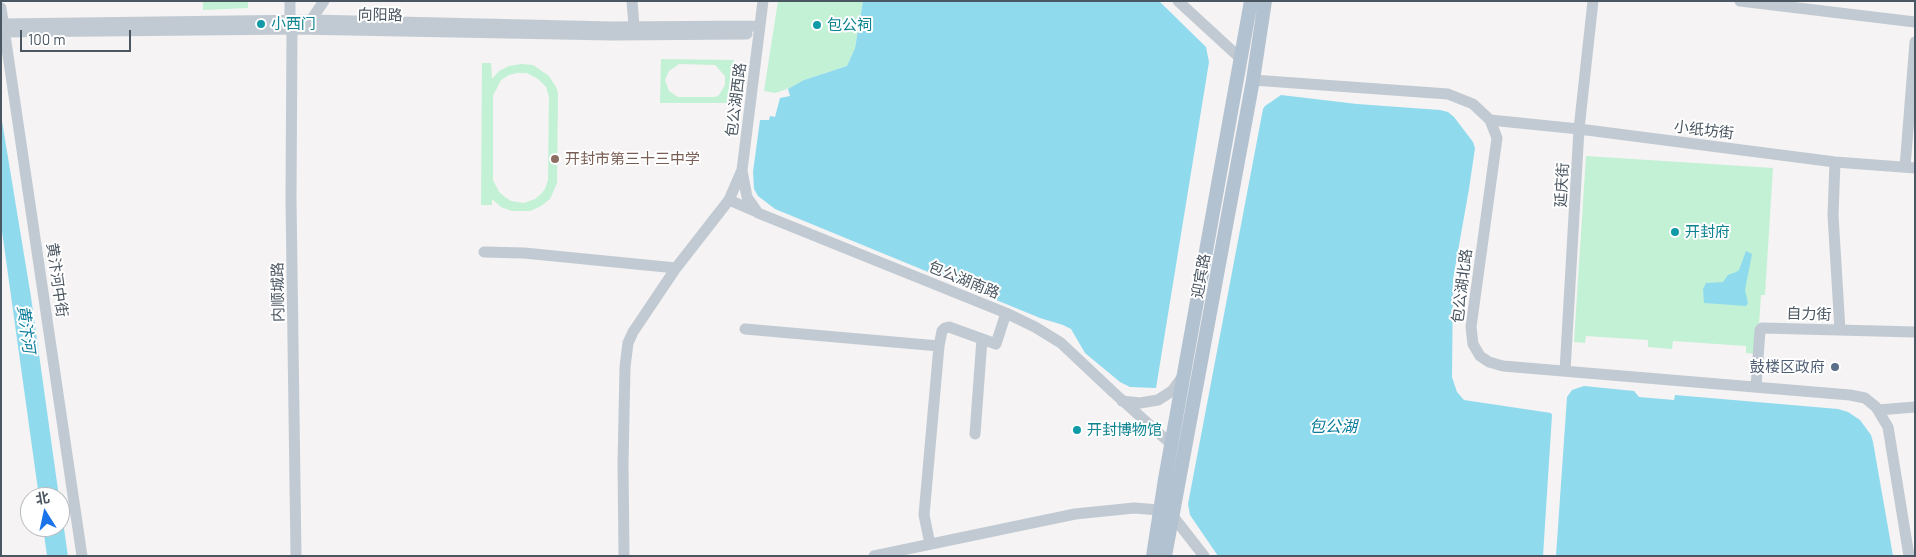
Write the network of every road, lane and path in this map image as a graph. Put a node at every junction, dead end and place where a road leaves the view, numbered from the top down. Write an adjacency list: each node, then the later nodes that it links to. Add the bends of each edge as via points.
1 (290, 1): 14 (street, 内顺城路)
2 (296, 1): 14 (street, 内顺城路)
3 (324, 1): 12 (street)
4 (632, 1): 15 (street)
5 (763, 1): 17 (street, 包公湖西路)
6 (1178, 1): 19 (street)
7 (1251, 1): 19 (main road, 迎宾路)
8 (1265, 1): 20 (main road, 迎宾路)
9 (1593, 1): 22 (street, 延庆街)
10 (1740, 1): 13 (street)
11 (1, 8): 16 (street, 黄汴河中街)
12 (311, 20): 14 (street, 向阳路); 15 (street, 向阳路)
13 (1915, 22)
14 (293, 25): 16 (street, 向阳路); 17 (street, 向阳路, via 612,35); 47 (street, 内顺城路)
15 (634, 26): 17 (street, 向阳路)
16 (3, 28): 46 (street, 黄汴河中街)
17 (758, 30): 25 (street, 包公湖西路)
18 (1915, 42): 24 (street)
19 (1240, 58): 37 (main road, 迎宾路)
20 (1253, 80): 21 (street, via 1448,94 1473,104); 44 (main road, 迎宾路, via 1177,494)
21 (1490, 120): 22 (street, 小纸坊街); 36 (street, 包公湖北路, via 1497,138 1472,327 1473,344 1480,356 1493,364)
22 (1579, 130): 23 (street, 小纸坊街); 36 (street, 延庆街)
23 (1835, 162): 24 (street, 小纸坊街); 32 (street, via 1833,216)
24 (1910, 168)
25 (742, 170): 26 (street, 包公湖西路); 27 (street, via 747,197)
26 (729, 200): 27 (street, 包公湖南路); 29 (street, 包公湖西路)
27 (758, 213): 30 (street, 包公湖南路)
28 (484, 252): 29 (street)
29 (676, 268): 48 (street, 包公湖西路, via 628,343 623,464)
30 (1006, 313): 34 (street, via 996,344); 39 (street, 包公湖南路, via 1062,343)
31 (745, 329): 35 (street)
32 (1840, 330): 33 (street, 自力街); 38 (street, 自力街, via 1762,328)
33 (1915, 332)
34 (982, 339): 35 (street, via 949,327 942,331); 42 (street)
35 (939, 346): 45 (street, via 924,515)
36 (1565, 371): 38 (street, 包公湖北路)
37 (1183, 376): 39 (street, via 1172,391 1158,400 1140,403); 43 (main road, 迎宾路)
38 (1756, 387): 41 (street, 包公湖北路, via 1850,394 1865,398)
39 (1122, 400): 43 (street, 包公湖南路)
40 (1915, 408): 41 (street)
41 (1878, 410): 53 (street, via 1888,427)
42 (975, 434)
43 (1171, 444): 44 (main road, 迎宾路)
44 (1166, 513): 45 (street, via 1134,508 1075,514); 50 (main road, 迎宾路); 51 (main road, 迎宾路); 52 (street, via 1188,534)
45 (930, 544): 49 (street)
46 (82, 556)
47 (296, 556)
48 (624, 556)
49 (874, 556)
50 (1153, 556)
51 (1165, 556)
52 (1204, 556)
53 (1909, 556)

